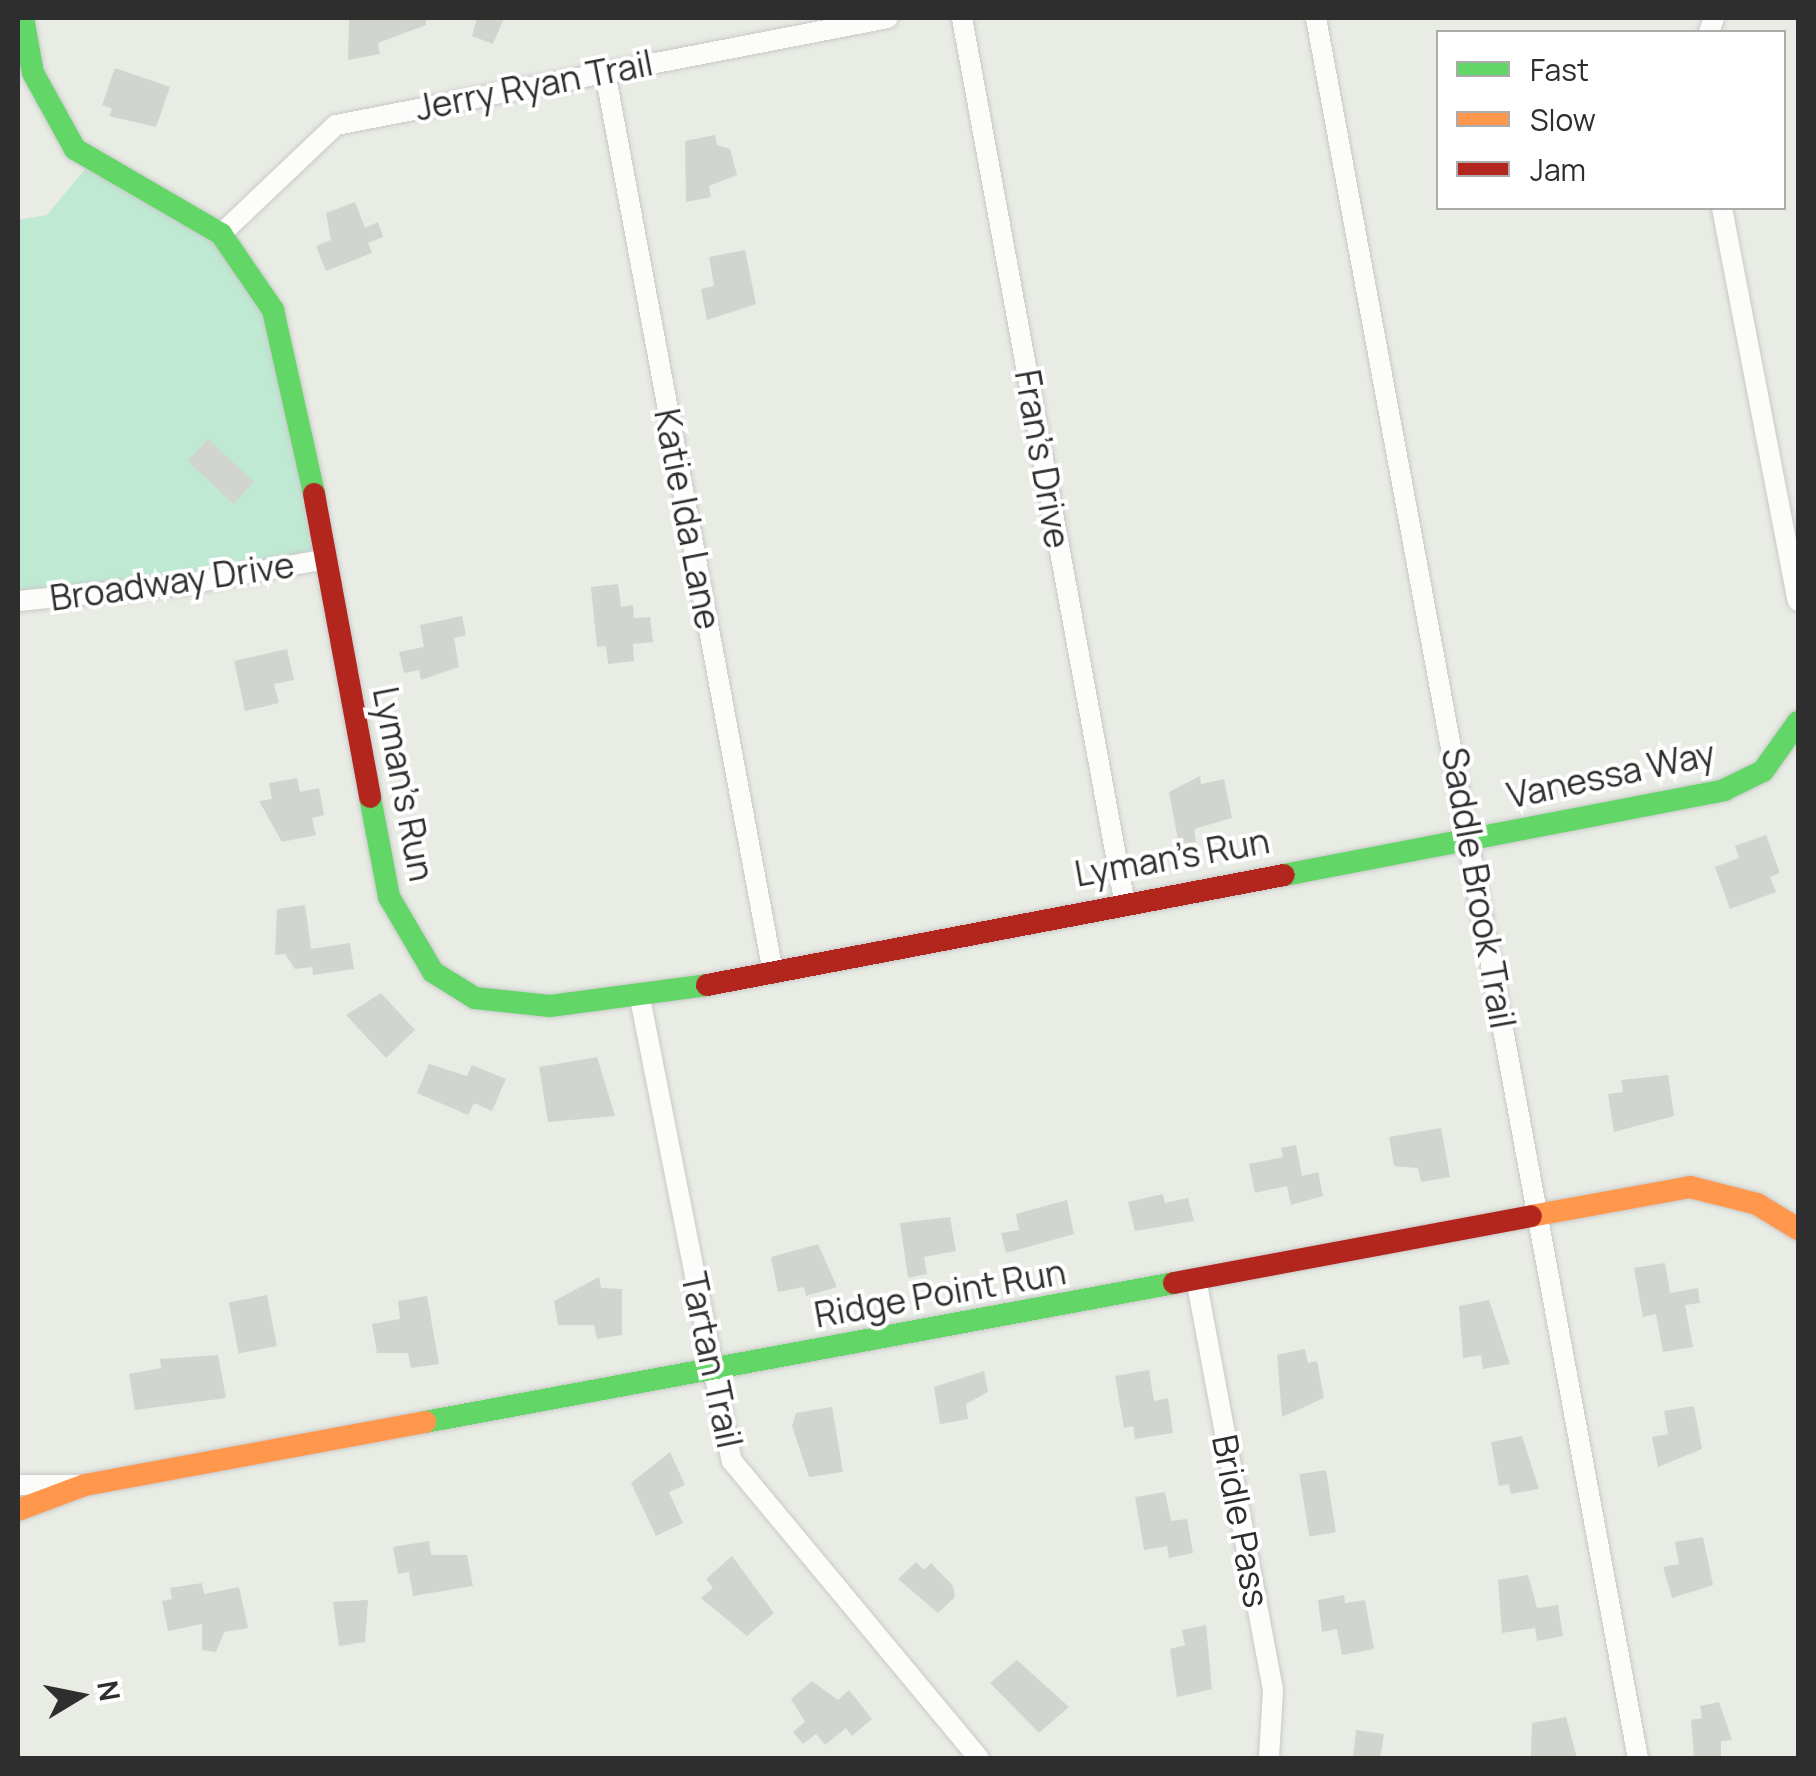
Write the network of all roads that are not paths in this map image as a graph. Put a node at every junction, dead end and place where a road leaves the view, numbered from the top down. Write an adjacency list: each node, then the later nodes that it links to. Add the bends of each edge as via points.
1 (23, 18): 7 (street, Lyman's Run, via 38,87 75,148)
2 (888, 18): 5 (street, Jerry Ryan Trail)
3 (962, 18): 13 (street, Fran's Drive)
4 (1316, 18): 12 (street, Saddle Brook Trail)
5 (605, 72): 7 (street, Jerry Ryan Trail, via 336,125); 14 (street, Katie Ida Lane)
6 (1722, 210): 10 (street)
7 (221, 234): 8 (street, Lyman's Run, via 256,280 288,353)
8 (327, 560): 9 (street, Broadway Drive, via 182,585); 15 (street, Lyman's Run, via 388,897 433,972 475,998 510,1006)
9 (18, 601)
10 (1798, 601)
11 (1798, 722): 12 (street, Vanessa Way, via 1763,771 1724,790)
12 (1470, 839): 13 (street, Lyman's Run); 16 (street, Saddle Brook Trail)
13 (1124, 900): 14 (street, Lyman's Run)
14 (772, 966): 15 (street, Lyman's Run)
15 (640, 998): 19 (street, Tartan Trail)
16 (1539, 1216): 17 (street, Ridge Point Run, via 1714,1188); 18 (street, Ridge Point Run); 25 (street, Saddle Brook Trail)
17 (1798, 1229)
18 (1196, 1284): 19 (street, Ridge Point Run); 24 (street, Bridle Pass, via 1273,1690)
19 (711, 1369): 21 (street, Ridge Point Run); 23 (street, Tartan Trail, via 724,1435 745,1484)
20 (18, 1485): 21 (street, Ridge Point Run)
21 (85, 1485): 22 (street, Ridge Point Run)
22 (18, 1510)
23 (979, 1758)
24 (1269, 1758)
25 (1638, 1758)

